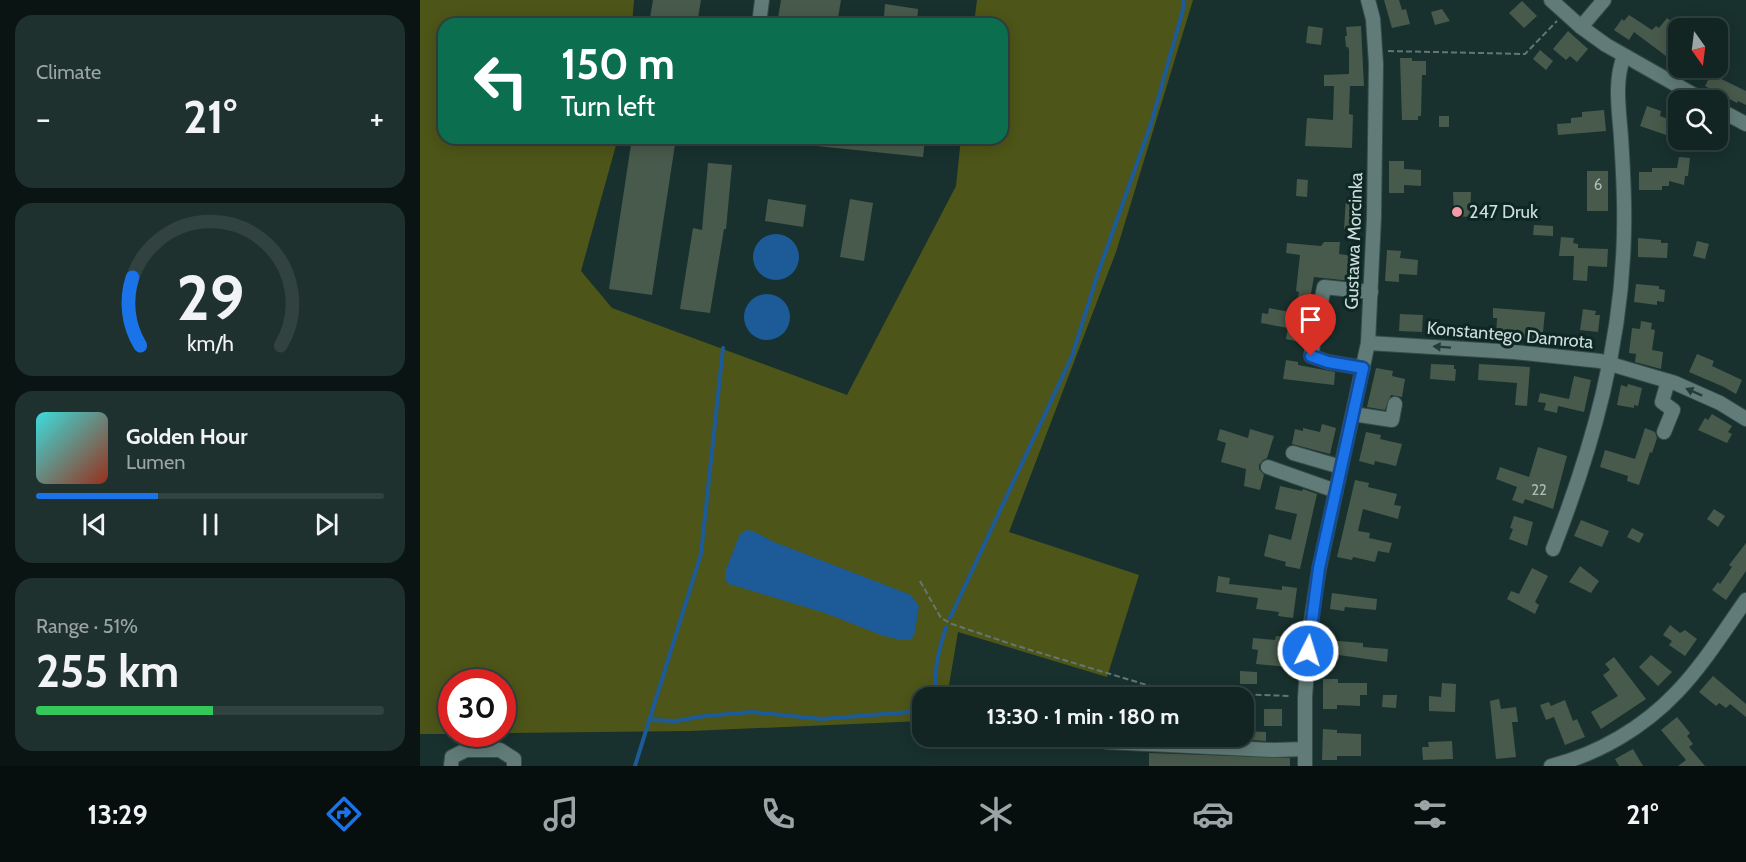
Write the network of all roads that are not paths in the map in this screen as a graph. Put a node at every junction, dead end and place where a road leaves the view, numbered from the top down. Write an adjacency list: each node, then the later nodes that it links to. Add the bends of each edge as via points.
1 (762, 0): 5 (street)
2 (1368, 0): 11 (street, Gustawa Morcinka, via 1376,52)
3 (1551, 0): 6 (street)
4 (1604, 0): 6 (street)
5 (760, 18)
6 (1581, 27): 7 (street)
7 (1624, 56): 8 (street); 13 (street, via 1618,79 1624,243)
8 (1685, 90)
9 (1728, 114): 10 (street)
10 (1746, 124)
11 (1371, 292): 12 (street, Gustawa Morcinka); 14 (street, via 1324,287 1311,356)
12 (1368, 343): 13 (street, Konstantego Damrota, one-way to 12, via 1564,356); 14 (street, Gustawa Morcinka)
13 (1610, 364): 15 (street, Konstantego Damrota); 24 (street, via 1582,470)
14 (1363, 368): 17 (street, Gustawa Morcinka)
15 (1668, 381): 18 (street, Konstantego Damrota, one-way to 15); 19 (street, via 1662,402 1673,410)
16 (1395, 404): 17 (street, via 1392,420)
17 (1353, 414): 22 (street, Gustawa Morcinka)
18 (1746, 419)
19 (1664, 432)
20 (1293, 453): 22 (street)
21 (1268, 466): 23 (street)
22 (1341, 467): 23 (street, Gustawa Morcinka)
23 (1336, 491): 27 (street, Gustawa Morcinka, via 1310,628)
24 (1553, 549)
25 (1746, 600): 31 (street, via 1693,674 1667,702 1617,739)
26 (1218, 747): 27 (street)
27 (1305, 749): 30 (street, Gustawa Morcinka)
28 (452, 766): 29 (street, via 452,757 466,750 500,750 514,759)
29 (514, 766)
30 (1305, 766)
31 (1551, 766)

